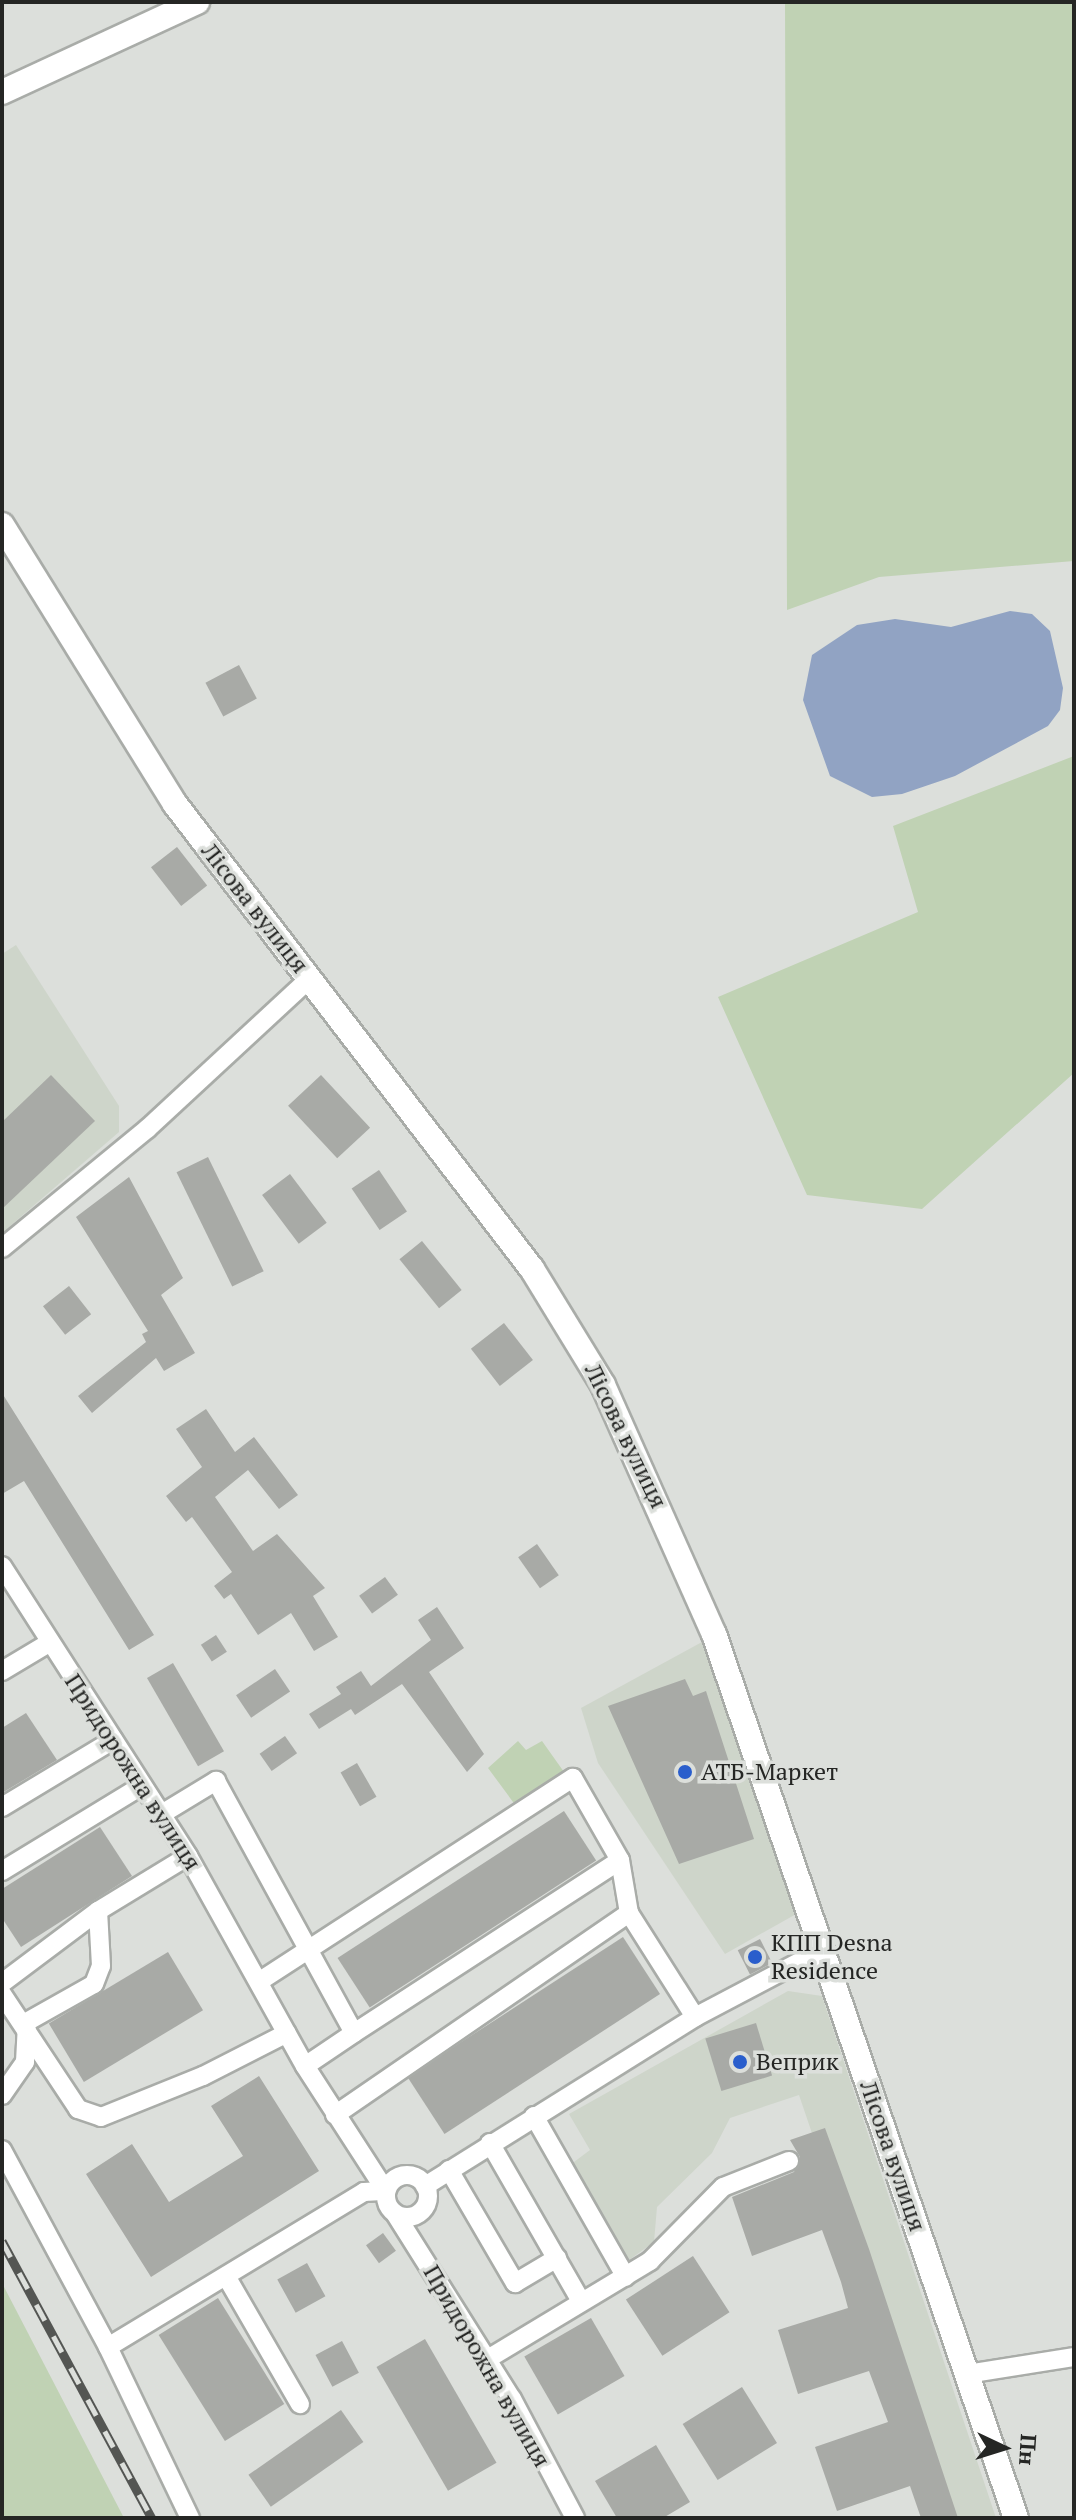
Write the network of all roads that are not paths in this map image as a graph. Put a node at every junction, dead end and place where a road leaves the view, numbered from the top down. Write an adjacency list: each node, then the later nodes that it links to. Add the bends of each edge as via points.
1 (197, 2): 2 (main road)
2 (2, 92)
3 (2, 525): 4 (main road, Лісова вулиця, via 175,804)
4 (310, 978): 5 (street, via 147,1129); 19 (main road, Лісова вулиця, via 532,1269 603,1385 646,1469 714,1634)
5 (2, 1248)
6 (2, 1566): 7 (street, Придорожна вулиця)
7 (49, 1643): 8 (street); 9 (street, Придорожна вулиця)
8 (2, 1671)
9 (113, 1740): 10 (street, Придорожна вулиця); 11 (street)
10 (141, 1786): 12 (street, Придорожна вулиця); 15 (street)
11 (2, 1807)
12 (160, 1815): 13 (street, Придорожна вулиця); 18 (street, via 216,1781)
13 (188, 1856): 16 (street); 20 (street, Придорожна вулиця)
14 (620, 1860): 17 (street); 18 (street, via 573,1778); 26 (street)
15 (2, 1871)
16 (98, 1911): 21 (street); 24 (street, via 101,1966 94,1984)
17 (629, 1913): 23 (street); 29 (street)
18 (310, 1949): 20 (street); 26 (street)
19 (824, 1949): 23 (street); 45 (main road, Лісова вулиця)
20 (260, 1981): 25 (street, Придорожна вулиця)
21 (2, 1983)
22 (2, 1994): 24 (street)
23 (695, 2017): 30 (street)
24 (25, 2027): 25 (street, via 78,2109 101,2117 203,2076); 28 (street, via 25,2062)
25 (287, 2033): 27 (street, Придорожна вулиця)
26 (354, 2033): 27 (street)
27 (305, 2066): 29 (street, Придорожна вулиця)
28 (2, 2095)
29 (335, 2115): 36 (street, Придорожна вулиця)
30 (534, 2116): 31 (street); 40 (street)
31 (490, 2143): 34 (street); 38 (street)
32 (2, 2150): 42 (street)
33 (789, 2161): 40 (street, via 747,2174 711,2195)
34 (449, 2170): 35 (street); 38 (street, via 515,2283)
35 (425, 2186): 36 (street, via 406,2175); 37 (street, via 423,2209)
36 (386, 2191): 37 (street); 39 (street, via 364,2192)
37 (396, 2215): 44 (street, Придорожна вулиця)
38 (557, 2258): 41 (street)
39 (226, 2276): 42 (street); 46 (street)
40 (626, 2277): 41 (street)
41 (581, 2301): 44 (street)
42 (108, 2347): 47 (street)
43 (1074, 2357): 45 (street)
44 (486, 2360): 48 (street, Придорожна вулиця)
45 (967, 2374): 49 (main road, Лісова вулиця)
46 (300, 2404)
47 (190, 2518)
48 (575, 2518)
49 (1016, 2518)

